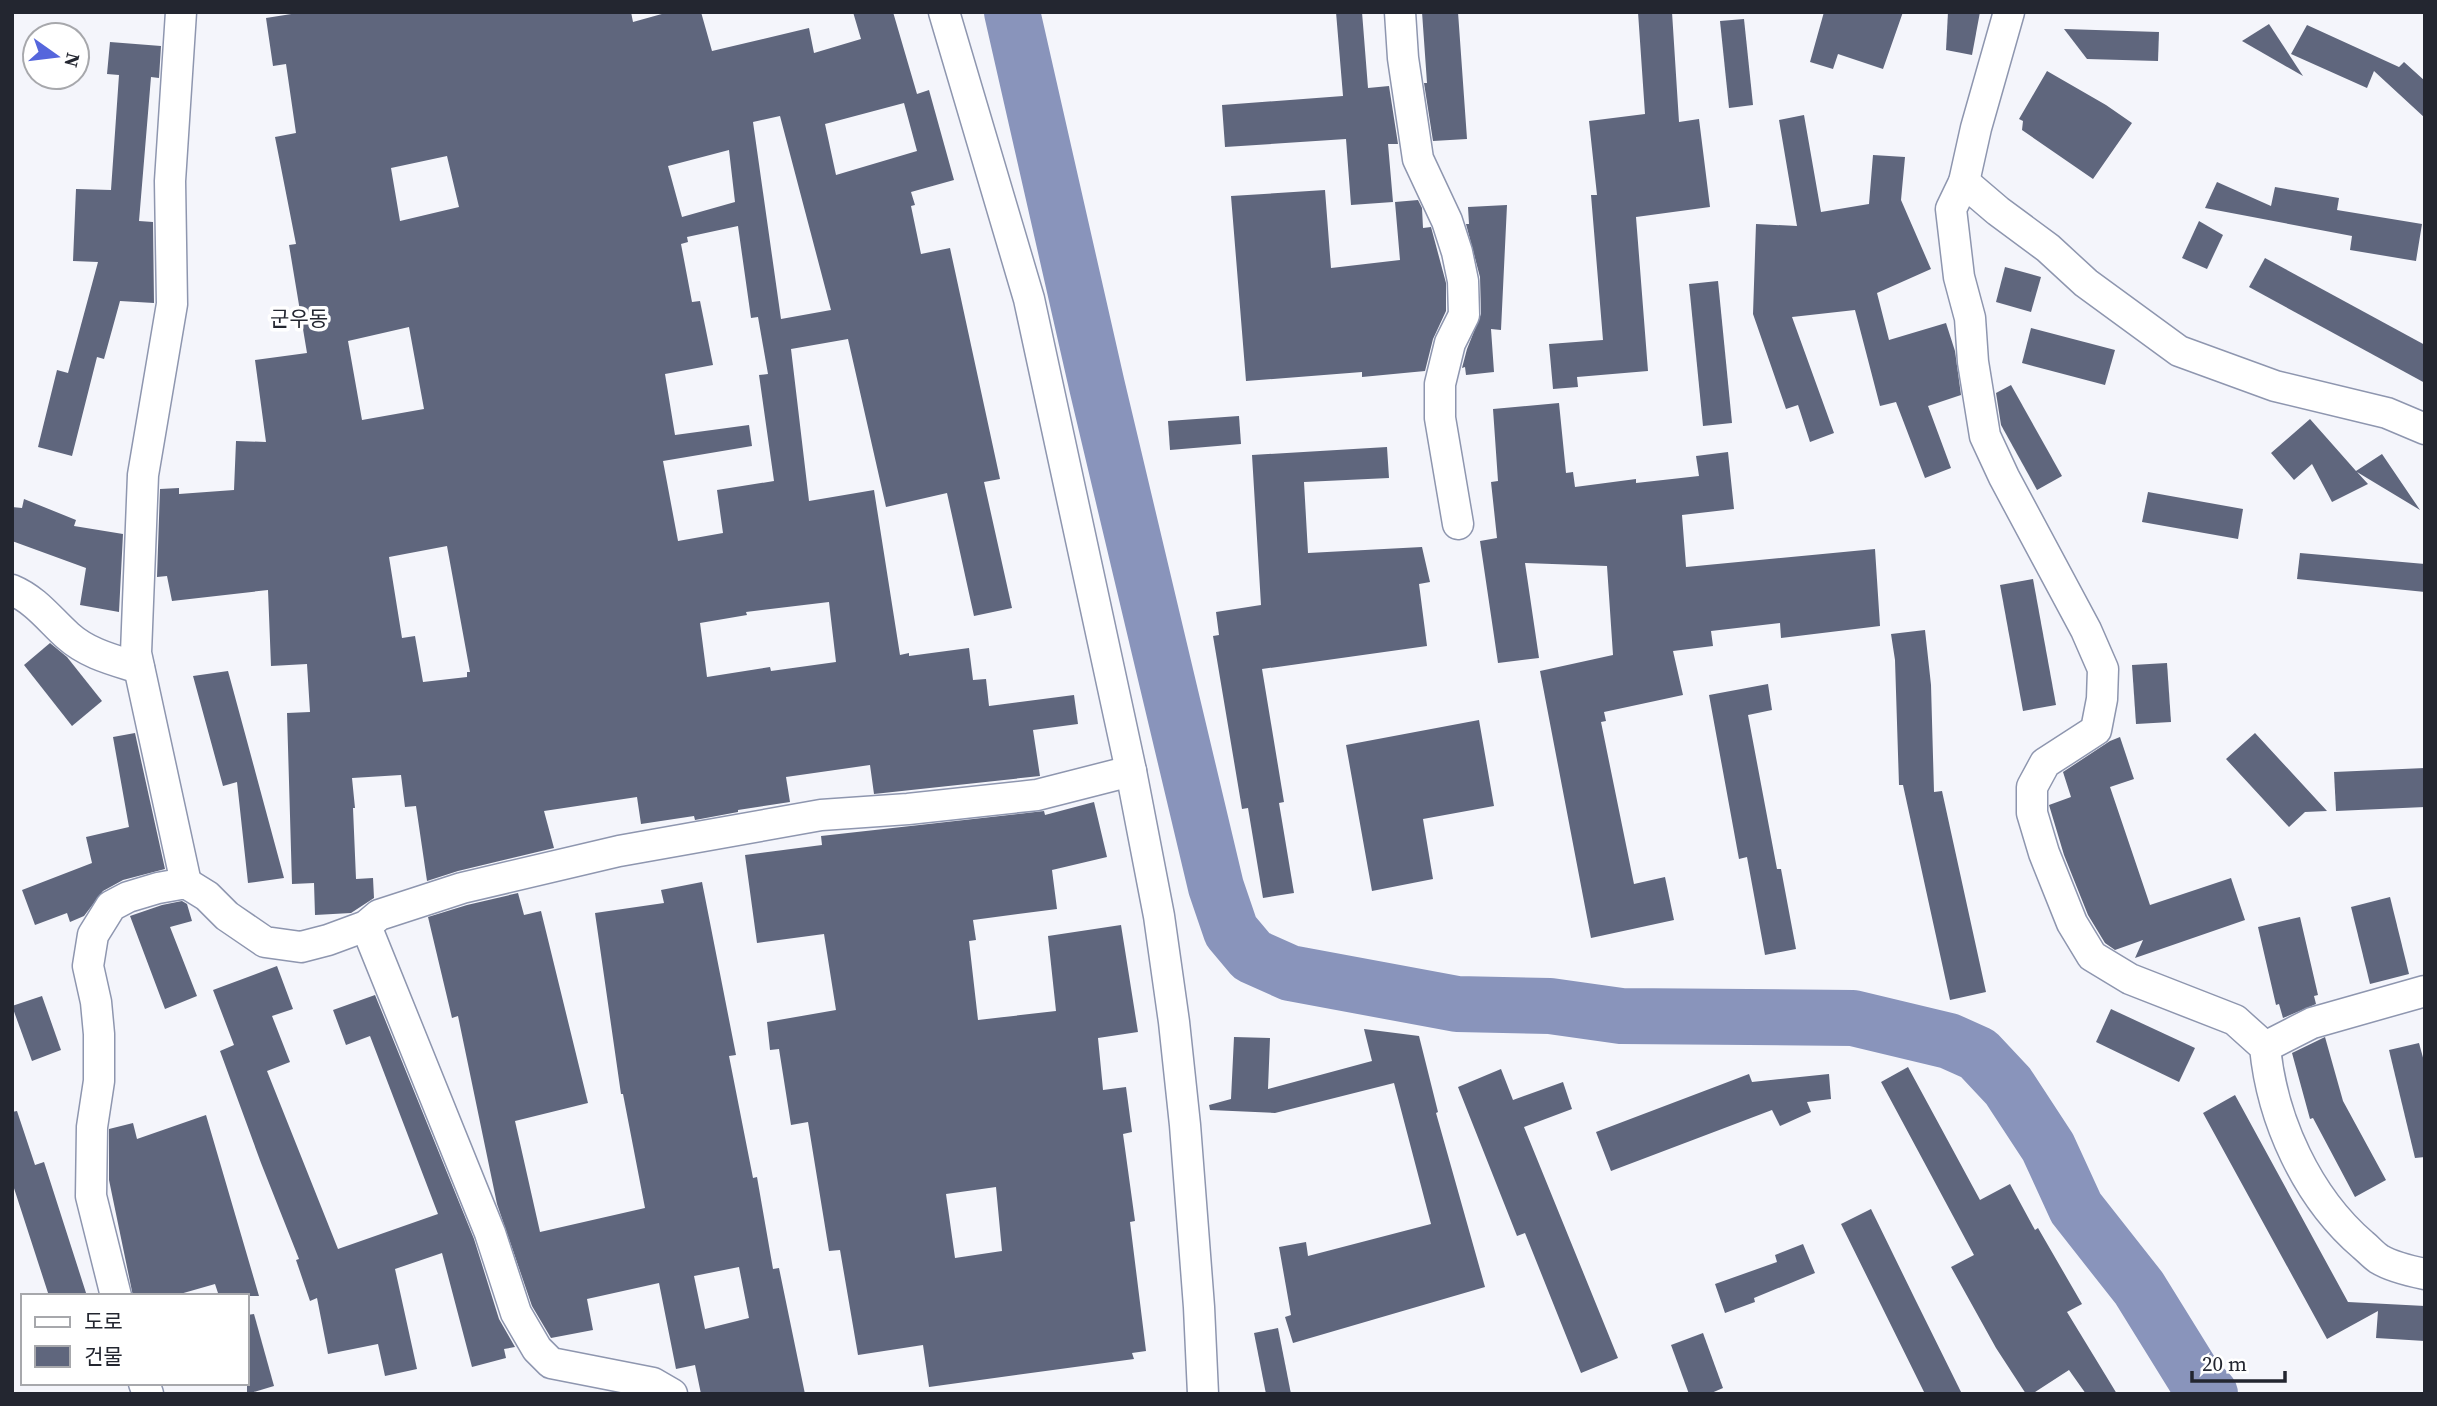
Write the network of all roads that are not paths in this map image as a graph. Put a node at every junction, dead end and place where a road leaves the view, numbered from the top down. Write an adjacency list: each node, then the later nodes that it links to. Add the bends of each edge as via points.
1 (181, 12): 9 (street, via 170,181 172,304 143,475)
2 (944, 12): 10 (street, via 1029,299)
3 (1399, 12): 7 (street, via 1419,159 1447,221 1463,281 1464,315 1450,343 1440,384 1440,418)
4 (2009, 12): 5 (street)
5 (1964, 182): 6 (street, via 2086,283 2179,351 2275,386 2387,413); 14 (street, via 1951,209 1985,436 2103,669 2096,730 2045,763 2032,787 2032,813 2044,853 2072,923 2092,956 2130,979 2235,1020)
6 (2425, 429)
7 (1458, 524)
8 (12, 590): 9 (street, via 93,653)
9 (139, 668): 11 (street)
10 (1131, 771): 12 (street, via 1037,795 821,814 619,851 462,888 379,915); 18 (street, via 1174,1022)
11 (186, 883): 12 (street, via 265,942 301,947); 16 (street, via 128,897 111,906 93,934 88,966 96,1002 99,1081 92,1127 91,1196)
12 (366, 926): 17 (street, via 490,1233 516,1313 537,1349 551,1363 653,1382)
13 (2425, 991): 14 (street, via 2312,1023)
14 (2265, 1047): 15 (street, via 2268,1076 2283,1125 2307,1177 2343,1228 2379,1259)
15 (2425, 1274)
16 (116, 1294)
17 (672, 1394)
18 (1203, 1394)

